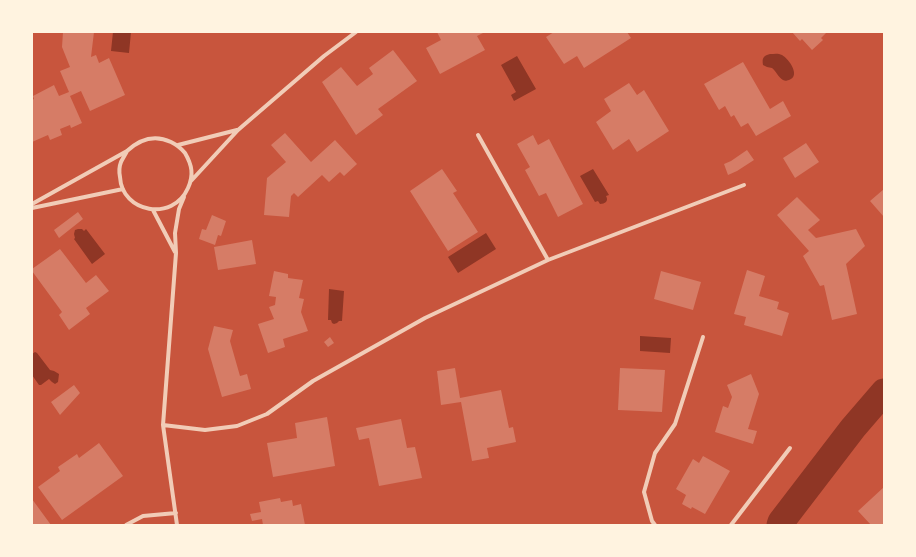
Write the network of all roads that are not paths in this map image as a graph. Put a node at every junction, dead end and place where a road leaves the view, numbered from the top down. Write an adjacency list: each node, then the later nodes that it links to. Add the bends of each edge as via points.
1 (356, 32): 2 (street)
2 (238, 130): 4 (street); 6 (street)
3 (478, 135): 14 (street)
4 (178, 145): 5 (street, via 163,138 146,139); 6 (street, via 189,161)
5 (127, 151): 8 (street, via 119,170); 10 (street)
6 (191, 182): 9 (street)
7 (744, 184): 14 (street)
8 (123, 189): 11 (street); 12 (street, via 136,204)
9 (185, 195): 12 (street, via 166,209); 13 (street, via 179,209 175,232)
10 (32, 204)
11 (32, 208)
12 (153, 210): 13 (street)
13 (176, 253): 16 (street)
14 (548, 260): 16 (street, via 425,318 313,381 267,414 237,426 206,430)
15 (703, 337): 21 (street, via 675,424 655,453 644,492)
16 (163, 426): 18 (street)
17 (790, 448): 22 (street)
18 (176, 513): 19 (street, via 143,516); 20 (street)
19 (126, 525)
20 (178, 525)
21 (655, 525)
22 (731, 525)

